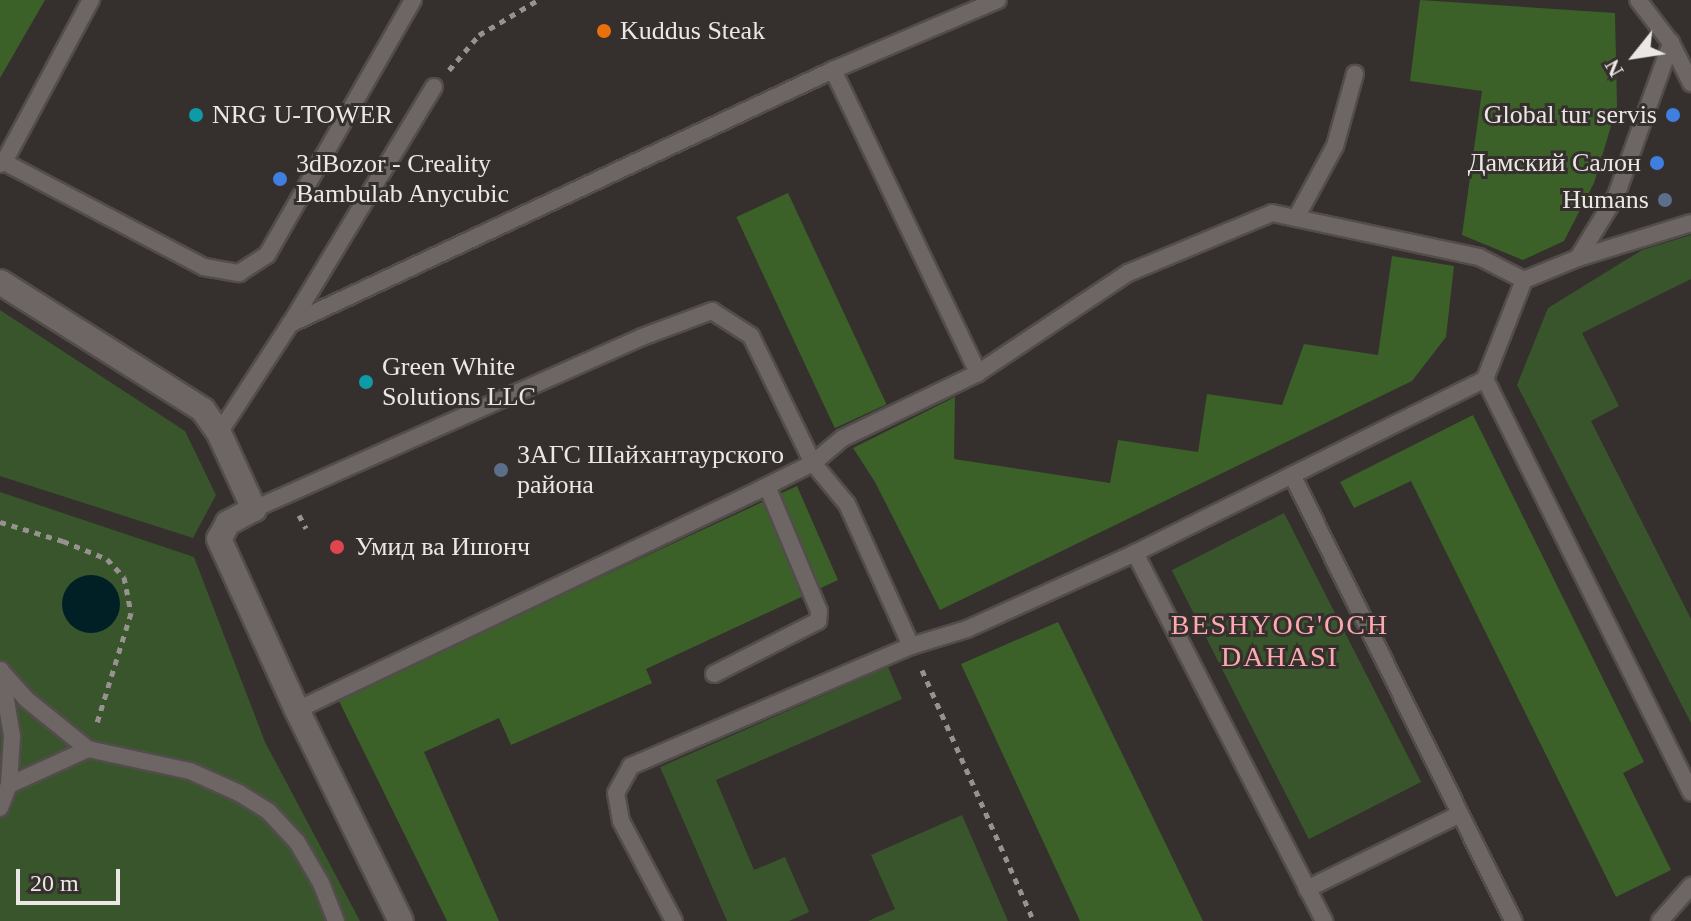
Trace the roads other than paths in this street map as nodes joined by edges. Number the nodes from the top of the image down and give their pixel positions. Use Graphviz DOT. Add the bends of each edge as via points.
graph roads {
  1 [pos="91,0"];
  2 [pos="413,0"];
  3 [pos="998,0"];
  4 [pos="1638,0"];
  5 [pos="1671,43"];
  6 [pos="833,70"];
  7 [pos="1355,74"];
  8 [pos="1691,83"];
  9 [pos="434,87"];
  10 [pos="2,163"];
  11 [pos="1296,218"];
  12 [pos="1691,223"];
  13 [pos="1578,258"];
  14 [pos="1524,280"];
  15 [pos="0,282"];
  16 [pos="290,324"];
  17 [pos="978,373"];
  18 [pos="1485,379"];
  19 [pos="219,433"];
  20 [pos="813,463"];
  21 [pos="1292,475"];
  22 [pos="767,486"];
  23 [pos="254,509"];
  24 [pos="1135,553"];
  25 [pos="911,646"];
  26 [pos="1,670"];
  27 [pos="714,674"];
  28 [pos="297,710"];
  29 [pos="88,749"];
  30 [pos="9,785"];
  31 [pos="1691,793"];
  32 [pos="0,808"];
  33 [pos="1460,814"];
  34 [pos="1691,886"];
  35 [pos="1307,889"];
  36 [pos="336,921"];
  37 [pos="401,921"];
  38 [pos="674,921"];
  39 [pos="1324,921"];
  40 [pos="1513,921"];
  41 [pos="1660,921"];
  1 -- 10 [label="lane"];
  2 -- 10 [label="lane" via="267,255 239,273 204,267"];
  3 -- 6 [label="lane"];
  4 -- 5 [label="lane"];
  5 -- 8 [label="lane"];
  5 -- 13 [label="lane" via="1616,196"];
  6 -- 16 [label="lane"];
  6 -- 17 [label="lane"];
  7 -- 11 [label="lane" via="1335,146"];
  9 -- 16 [label="lane"];
  11 -- 14 [label="lane" via="1479,257"];
  11 -- 17 [label="lane" via="1272,213 1128,273"];
  12 -- 13 [label="lane"];
  13 -- 14 [label="lane"];
  14 -- 18 [label="lane"];
  15 -- 19 [label="street" via="203,410"];
  16 -- 19 [label="lane"];
  17 -- 20 [label="lane" via="843,438"];
  18 -- 21 [label="lane"];
  18 -- 31 [label="lane"];
  19 -- 23 [label="street"];
  20 -- 22 [label="lane"];
  20 -- 23 [label="lane" via="751,336 712,311"];
  20 -- 25 [label="lane" via="847,504"];
  21 -- 24 [label="lane"];
  21 -- 33 [label="lane"];
  22 -- 27 [label="lane" via="819,611 818,621"];
  22 -- 28 [label="lane"];
  23 -- 28 [label="street" via="228,523 219,539"];
  24 -- 25 [label="lane" via="967,629"];
  24 -- 35 [label="lane"];
  25 -- 38 [label="lane" via="631,766 616,793 621,821"];
  26 -- 29 [label="lane" via="26,699"];
  26 -- 30 [label="lane" via="12,736"];
  28 -- 37 [label="street"];
  29 -- 30 [label="lane"];
  29 -- 36 [label="lane" via="190,771 269,812 297,842"];
  30 -- 32 [label="lane"];
  33 -- 35 [label="lane"];
  33 -- 40 [label="lane"];
  34 -- 41 [label="lane"];
  35 -- 39 [label="lane"];
}
